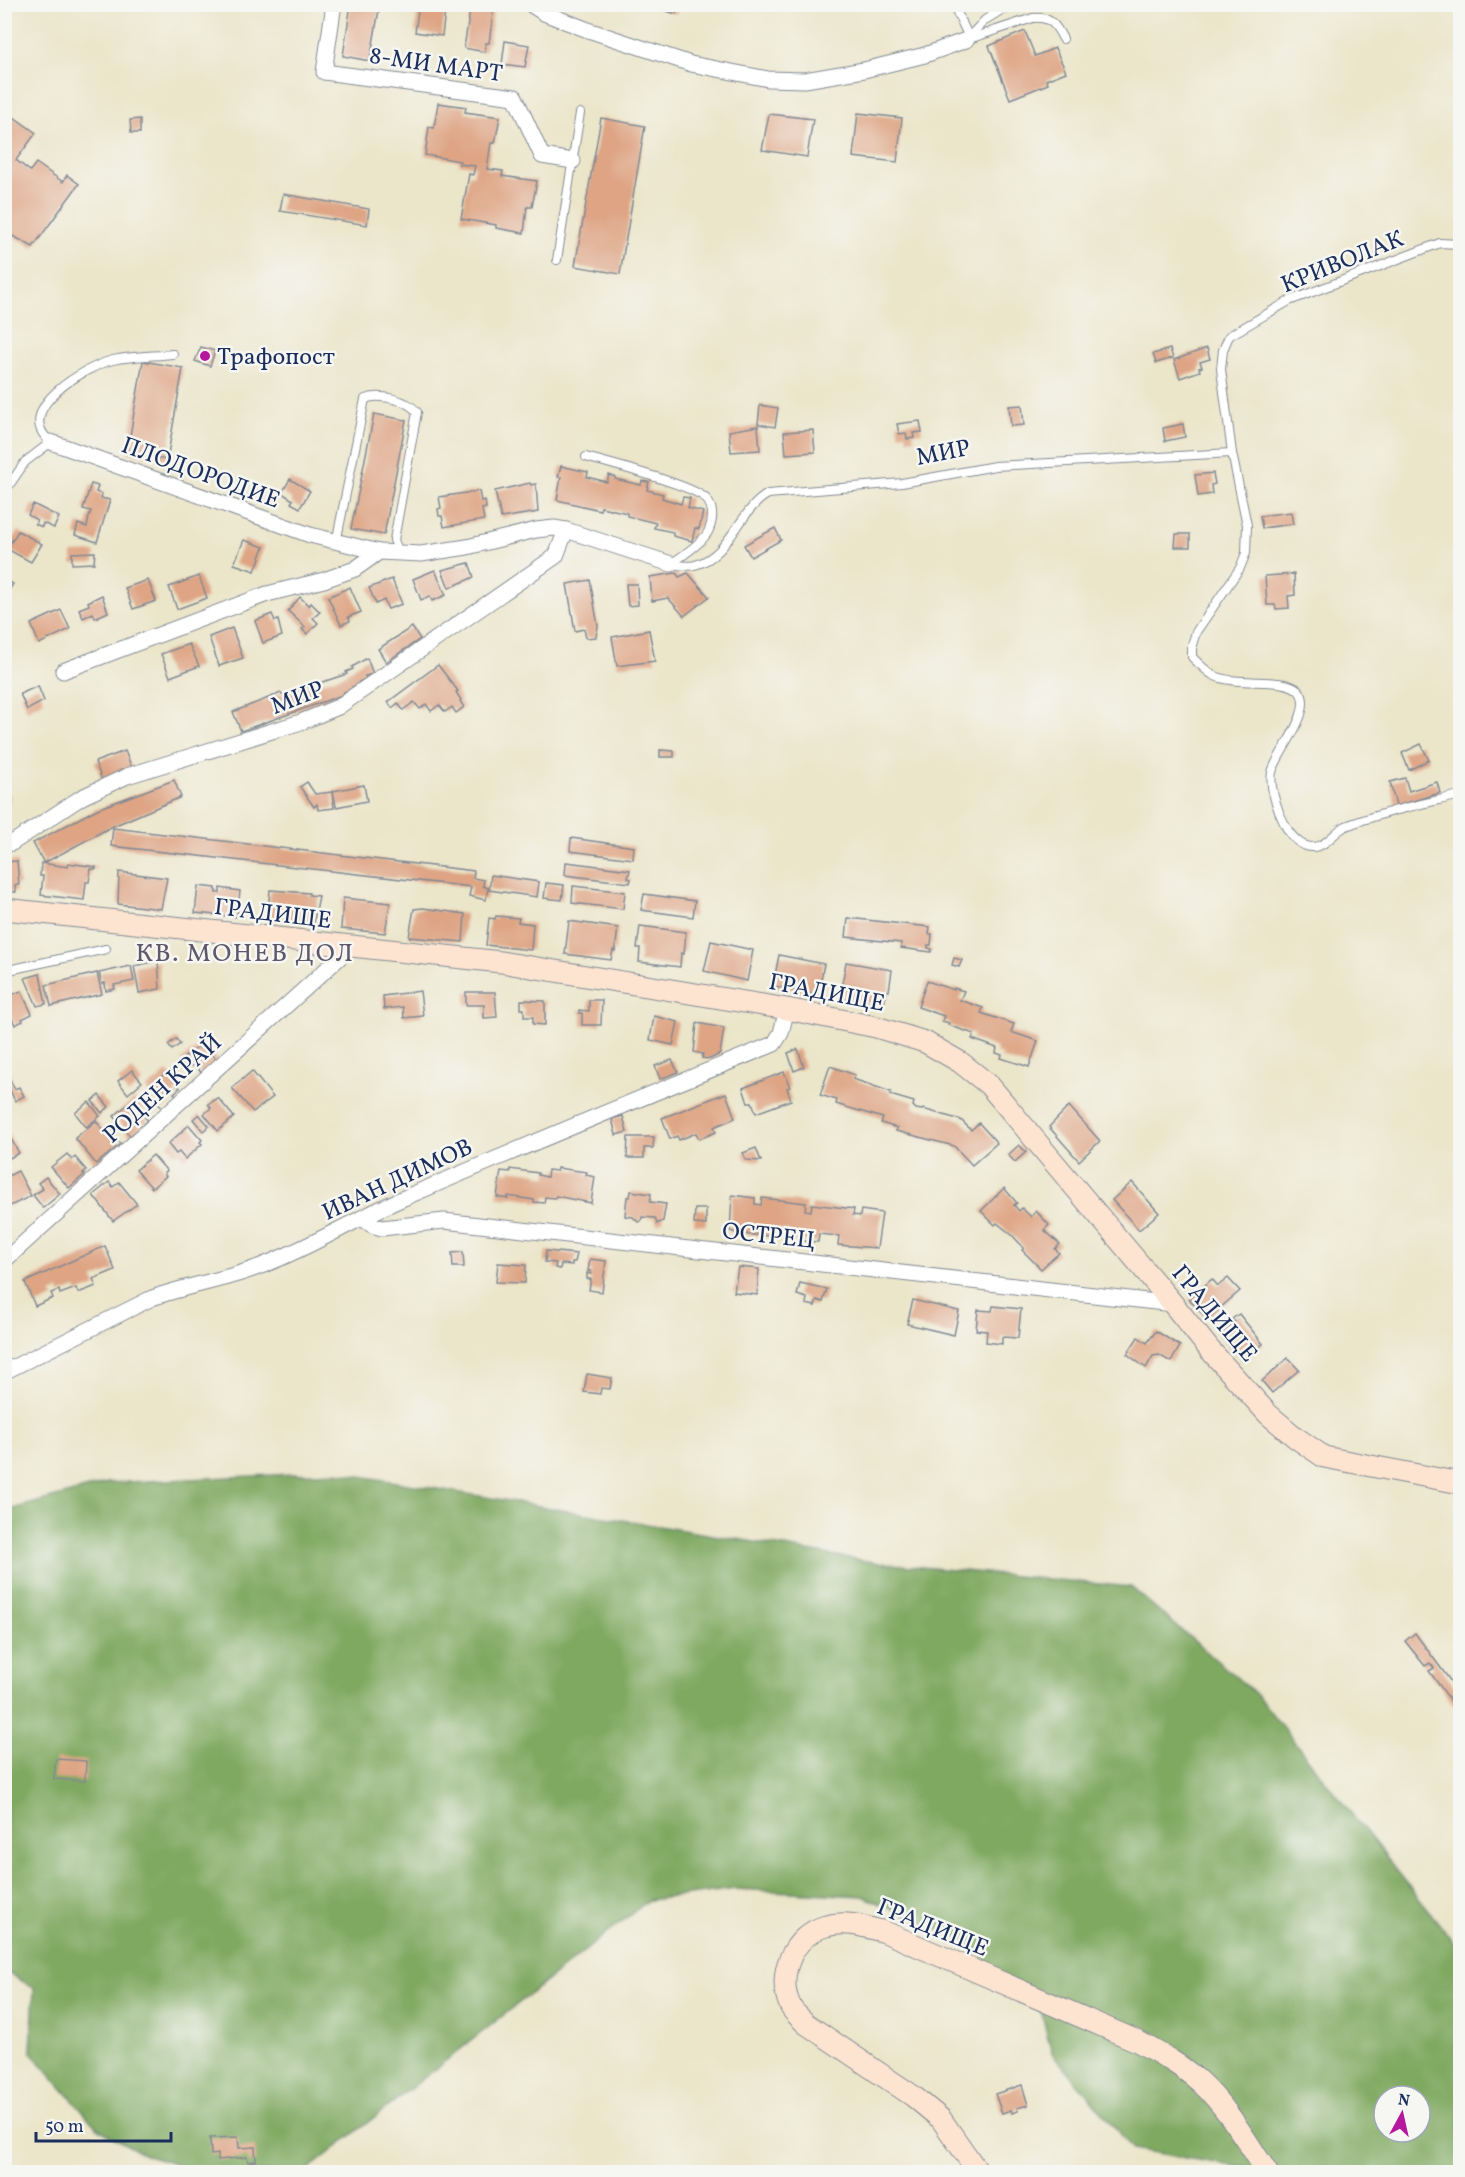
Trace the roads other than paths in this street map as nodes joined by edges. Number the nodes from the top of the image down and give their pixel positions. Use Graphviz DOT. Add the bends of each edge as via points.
graph roads {
  1 [pos="334,4"];
  2 [pos="530,4"];
  3 [pos="953,4"];
  4 [pos="1011,4"];
  5 [pos="1063,39"];
  6 [pos="966,40"];
  7 [pos="580,113"];
  8 [pos="573,161"];
  9 [pos="1461,244"];
  10 [pos="557,260"];
  11 [pos="174,354"];
  12 [pos="51,442"];
  13 [pos="1232,453"];
  14 [pos="586,457"];
  15 [pos="4,493"];
  16 [pos="566,530"];
  17 [pos="336,543"];
  18 [pos="379,552"];
  19 [pos="400,554"];
  20 [pos="671,564"];
  21 [pos="63,671"];
  22 [pos="1461,795"];
  23 [pos="4,844"];
  24 [pos="4,909"];
  25 [pos="350,948"];
  26 [pos="106,949"];
  27 [pos="4,971"];
  28 [pos="787,1009"];
  29 [pos="362,1218"];
  30 [pos="4,1261"];
  31 [pos="1173,1304"];
  32 [pos="4,1371"];
  33 [pos="1461,1483"];
  34 [pos="978,2172"];
  35 [pos="1267,2172"];
  1 -- 8 [label="street, 8-МИ МАРТ" via="324,72 515,97 542,156"];
  2 -- 6 [label="street" via="588,30 691,64 768,79 805,80 864,70"];
  3 -- 6 [label="lane" via="967,33"];
  4 -- 6 [label="lane" via="985,20"];
  5 -- 6 [label="lane" via="1054,22 1042,17"];
  7 -- 8 [label="lane"];
  8 -- 10 [label="lane"];
  9 -- 13 [label="lane, КРИВОЛАК" via="1440,243 1289,301 1229,336 1221,369"];
  11 -- 12 [label="lane" via="112,360 70,379 51,397 40,416 42,430"];
  12 -- 15 [label="lane" via="25,462"];
  12 -- 17 [label="street, ПЛОДОРОДИЕ"];
  13 -- 20 [label="lane, МИР" via="994,466 902,483 768,494 759,499 712,557 693,566"];
  13 -- 22 [label="lane" via="1247,525 1246,553 1196,632 1192,657 1215,676 1239,682 1290,685 1298,690 1302,698 1300,717 1272,774 1285,826 1295,839 1313,848 1340,828 1358,821"];
  14 -- 20 [label="lane" via="706,497 713,512 708,532"];
  16 -- 19 [label="street, МИР" via="536,530 466,547"];
  16 -- 20 [label="street, МИР"];
  16 -- 23 [label="street, МИР" via="556,556 338,707 127,776 82,797 12,843"];
  17 -- 18 [label="street, МИР"];
  17 -- 19 [label="lane" via="365,399 373,396 412,405 417,412 394,540"];
  18 -- 19 [label="street, МИР"];
  18 -- 21 [label="street" via="355,569 334,577 267,594"];
  24 -- 25 [label="street, ГРАДИЩЕ"];
  25 -- 28 [label="street, ГРАДИЩЕ" via="501,962"];
  25 -- 30 [label="street, РОДЕН КРАЙ"];
  26 -- 27 [label="lane"];
  28 -- 29 [label="street, ИВАН ДИМОВ" via="774,1044 567,1127"];
  28 -- 31 [label="street, ГРАДИЩЕ" via="876,1027 925,1042 960,1062 989,1085"];
  29 -- 31 [label="street, ОСТРЕЦ" via="382,1228 444,1221"];
  29 -- 32 [label="street, ИВАН ДИМОВ" via="252,1270 153,1298"];
  31 -- 33 [label="street, ГРАДИЩЕ" via="1209,1350 1268,1413 1324,1457"];
  34 -- 35 [label="street, ГРАДИЩЕ" via="941,2120 913,2096 805,2023 790,2007 786,1971 792,1952 807,1936 825,1926 852,1923 885,1932 1137,2041 1201,2083 1232,2119"];
}
